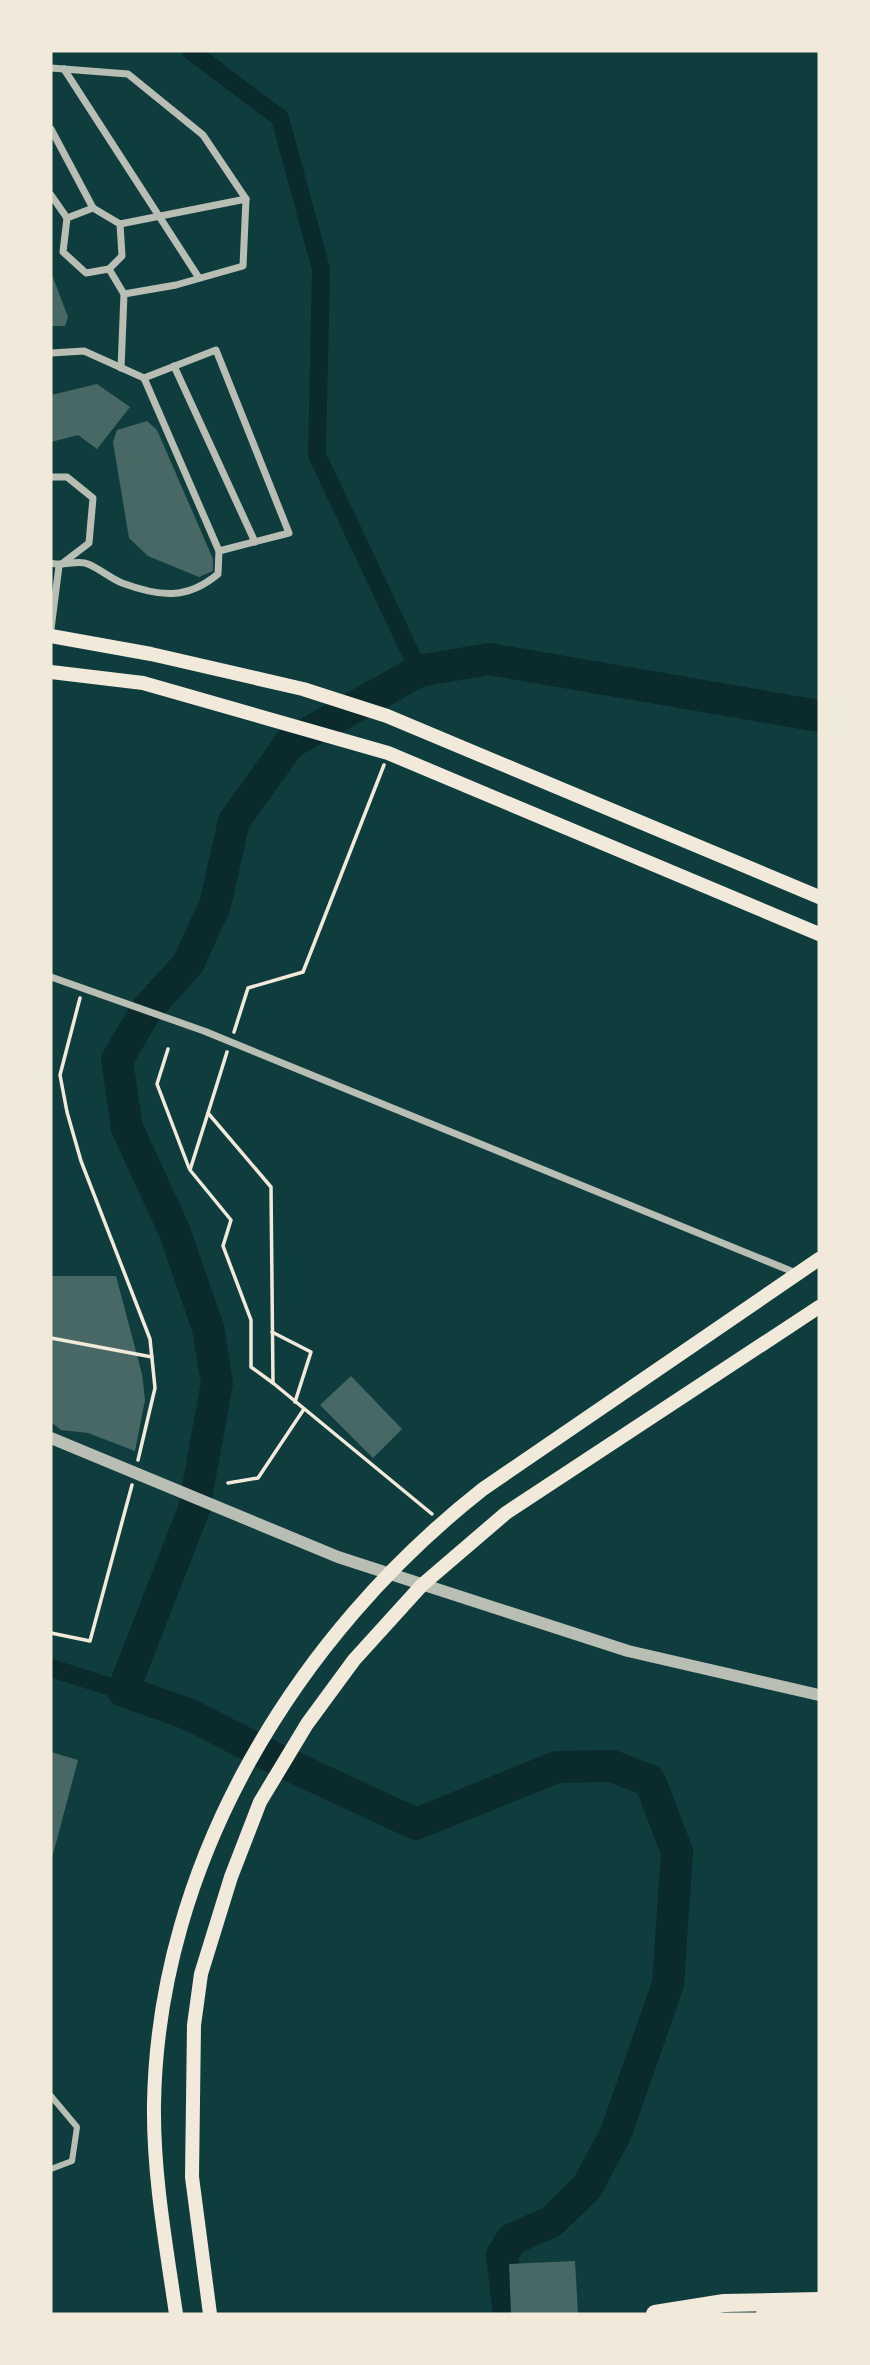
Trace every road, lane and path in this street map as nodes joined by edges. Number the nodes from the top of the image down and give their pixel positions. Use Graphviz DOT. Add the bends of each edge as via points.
graph roads {
  1 [pos="51,68"];
  2 [pos="64,69"];
  3 [pos="51,128"];
  4 [pos="51,195"];
  5 [pos="246,199"];
  6 [pos="93,208"];
  7 [pos="159,217"];
  8 [pos="67,218"];
  9 [pos="120,225"];
  10 [pos="109,269"];
  11 [pos="199,278"];
  12 [pos="124,294"];
  13 [pos="51,353"];
  14 [pos="174,366"];
  15 [pos="121,368"];
  16 [pos="144,378"];
  17 [pos="51,477"];
  18 [pos="255,542"];
  19 [pos="219,551"];
  20 [pos="55,565"];
  21 [pos="51,629"];
  22 [pos="51,636"];
  23 [pos="51,672"];
  24 [pos="388,753"];
  25 [pos="819,897"];
  26 [pos="819,934"];
  27 [pos="51,976"];
  28 [pos="84,986"];
  29 [pos="230,1042"];
  30 [pos="168,1049"];
  31 [pos="208,1113"];
  32 [pos="190,1170"];
  33 [pos="819,1259"];
  34 [pos="797,1273"];
  35 [pos="819,1307"];
  36 [pos="272,1332"];
  37 [pos="51,1338"];
  38 [pos="152,1357"];
  39 [pos="273,1383"];
  40 [pos="295,1402"];
  41 [pos="304,1409"];
  42 [pos="51,1438"];
  43 [pos="228,1483"];
  44 [pos="442,1521"];
  45 [pos="389,1574"];
  46 [pos="422,1585"];
  47 [pos="51,1633"];
  48 [pos="819,1695"];
  49 [pos="51,2096"];
  50 [pos="51,2169"];
  51 [pos="819,2301"];
  52 [pos="819,2312"];
  53 [pos="176,2314"];
  54 [pos="210,2314"];
  55 [pos="655,2314"];
  56 [pos="764,2314"];
  1 -- 2 [label="street"];
  2 -- 5 [label="street" via="128,74 203,135"];
  2 -- 7 [label="street"];
  3 -- 6 [label="street"];
  4 -- 8 [label="street"];
  5 -- 7 [label="street"];
  5 -- 11 [label="street" via="243,266"];
  6 -- 8 [label="street"];
  6 -- 9 [label="street"];
  7 -- 9 [label="street"];
  7 -- 11 [label="street"];
  8 -- 10 [label="street" via="63,252 86,272"];
  9 -- 10 [label="street" via="122,256"];
  10 -- 12 [label="street"];
  11 -- 12 [label="street"];
  12 -- 15 [label="street"];
  13 -- 15 [label="street" via="84,351"];
  14 -- 16 [label="street"];
  14 -- 18 [label="street"];
  14 -- 18 [label="street" via="216,350 289,533"];
  15 -- 16 [label="street"];
  16 -- 19 [label="street"];
  17 -- 20 [label="street" via="67,478 93,498 89,543"];
  18 -- 19 [label="street"];
  19 -- 20 [label="street" via="218,574 200,589 173,595 121,582 85,562"];
  20 -- 21 [label="street"];
  22 -- 25 [label="main road" via="303,689 387,716"];
  23 -- 24 [label="main road" via="143,683"];
  24 -- 26 [label="main road"];
  24 -- 29 [label="path" via="303,972 248,988"];
  27 -- 28 [label="street"];
  28 -- 29 [label="street"];
  28 -- 38 [label="path" via="60,1075 81,1161 150,1339"];
  29 -- 31 [label="path"];
  29 -- 34 [label="street"];
  30 -- 32 [label="path" via="157,1084"];
  31 -- 32 [label="path"];
  31 -- 36 [label="path" via="271,1187"];
  32 -- 39 [label="path" via="231,1220 223,1246 250,1320 251,1367"];
  33 -- 34 [label="main road"];
  34 -- 44 [label="main road"];
  35 -- 46 [label="main road" via="506,1513"];
  36 -- 39 [label="path"];
  36 -- 40 [label="path" via="311,1352"];
  37 -- 38 [label="path"];
  38 -- 47 [label="path" via="155,1388 90,1641"];
  39 -- 40 [label="path"];
  40 -- 41 [label="path"];
  41 -- 43 [label="path" via="258,1478"];
  41 -- 44 [label="path"];
  42 -- 45 [label="street" via="338,1558"];
  44 -- 45 [label="main road"];
  45 -- 46 [label="street"];
  45 -- 53 [label="main road" via="335,1633 279,1713 232,1793 198,1874 172,1956 159,2032 154,2105 160,2206"];
  46 -- 48 [label="street" via="628,1651"];
  46 -- 54 [label="main road" via="354,1660 307,1724 260,1802 210,1938 194,2025 191,2177"];
  49 -- 50 [label="street" via="77,2127 72,2161"];
  51 -- 55 [label="highway" via="724,2303"];
  52 -- 56 [label="highway"];
}
